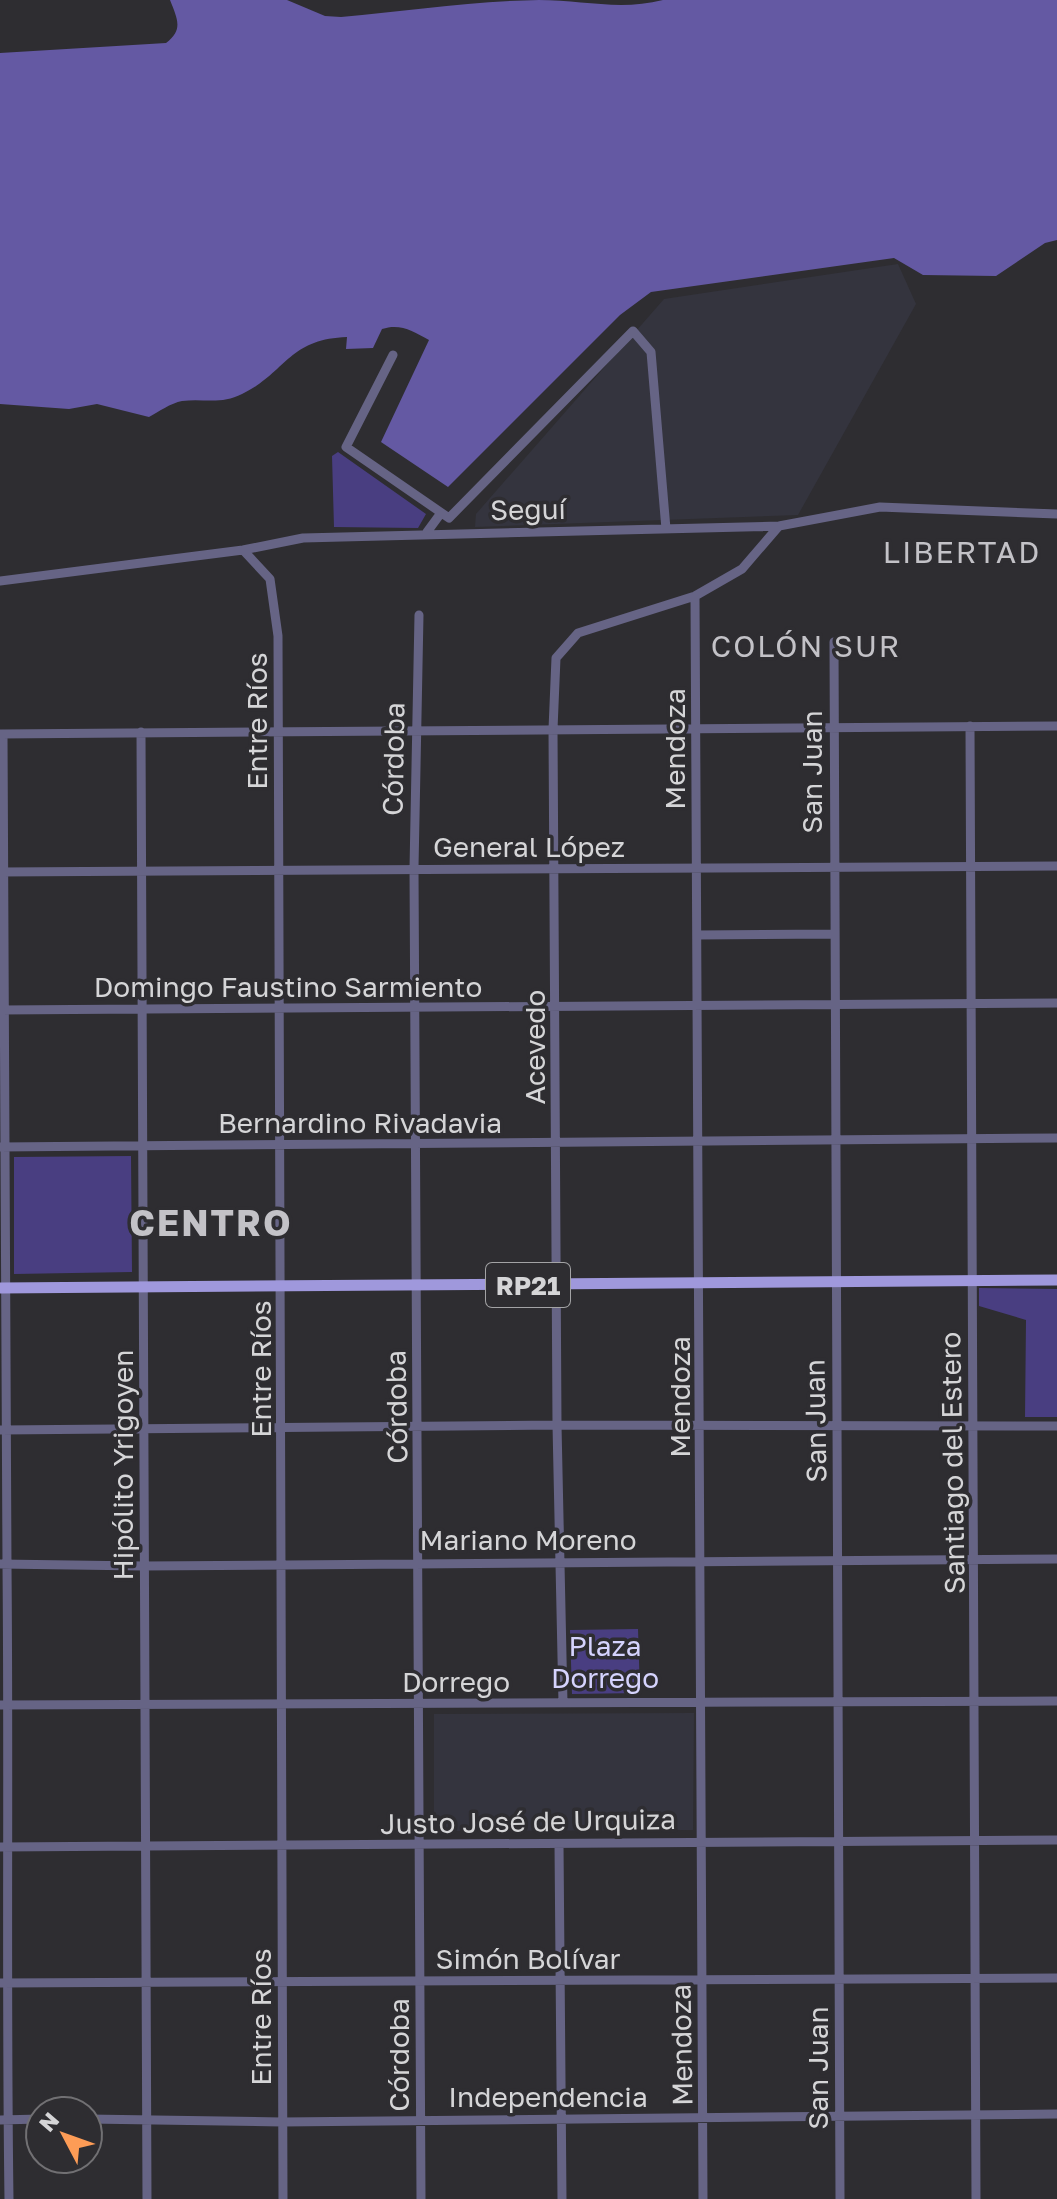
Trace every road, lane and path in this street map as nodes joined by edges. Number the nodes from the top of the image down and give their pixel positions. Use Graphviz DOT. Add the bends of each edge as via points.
graph roads {
  1 [pos="393,355"];
  2 [pos="441,513"];
  3 [pos="1057,514"];
  4 [pos="779,526"];
  5 [pos="666,529"];
  6 [pos="427,532"];
  7 [pos="243,550"];
  8 [pos="0,581"];
  9 [pos="695,596"];
  10 [pos="419,615"];
  11 [pos="834,642"];
  12 [pos="970,726"];
  13 [pos="1057,726"];
  14 [pos="833,728"];
  15 [pos="553,729"];
  16 [pos="697,729"];
  17 [pos="141,732"];
  18 [pos="277,732"];
  19 [pos="415,732"];
  20 [pos="2,734"];
  21 [pos="972,864"];
  22 [pos="1057,866"];
  23 [pos="696,867"];
  24 [pos="277,868"];
  25 [pos="414,868"];
  26 [pos="833,868"];
  27 [pos="555,870"];
  28 [pos="141,871"];
  29 [pos="1,872"];
  30 [pos="833,934"];
  31 [pos="697,935"];
  32 [pos="1057,1003"];
  33 [pos="973,1005"];
  34 [pos="833,1006"];
  35 [pos="555,1007"];
  36 [pos="697,1007"];
  37 [pos="141,1008"];
  38 [pos="416,1008"];
  39 [pos="278,1009"];
  40 [pos="3,1010"];
  41 [pos="1057,1138"];
  42 [pos="973,1139"];
  43 [pos="415,1141"];
  44 [pos="699,1141"];
  45 [pos="836,1142"];
  46 [pos="557,1143"];
  47 [pos="280,1144"];
  48 [pos="0,1147"];
  49 [pos="145,1147"];
  50 [pos="971,1280"];
  51 [pos="1057,1280"];
  52 [pos="836,1281"];
  53 [pos="701,1283"];
  54 [pos="417,1284"];
  55 [pos="558,1285"];
  56 [pos="144,1286"];
  57 [pos="282,1286"];
  58 [pos="1,1288"];
  59 [pos="557,1425"];
  60 [pos="837,1425"];
  61 [pos="419,1426"];
  62 [pos="701,1426"];
  63 [pos="1057,1426"];
  64 [pos="281,1427"];
  65 [pos="144,1428"];
  66 [pos="973,1429"];
  67 [pos="2,1430"];
  68 [pos="976,1558"];
  69 [pos="839,1559"];
  70 [pos="1057,1559"];
  71 [pos="419,1561"];
  72 [pos="701,1561"];
  73 [pos="561,1563"];
  74 [pos="4,1564"];
  75 [pos="282,1564"];
  76 [pos="143,1566"];
  77 [pos="840,1700"];
  78 [pos="975,1701"];
  79 [pos="1057,1701"];
  80 [pos="702,1702"];
  81 [pos="419,1703"];
  82 [pos="563,1703"];
  83 [pos="143,1704"];
  84 [pos="282,1704"];
  85 [pos="4,1705"];
  86 [pos="700,1840"];
  87 [pos="1057,1840"];
  88 [pos="974,1841"];
  89 [pos="838,1842"];
  90 [pos="559,1844"];
  91 [pos="284,1845"];
  92 [pos="420,1845"];
  93 [pos="3,1847"];
  94 [pos="146,1848"];
  95 [pos="974,1978"];
  96 [pos="1057,1978"];
  97 [pos="421,1980"];
  98 [pos="560,1980"];
  99 [pos="839,1980"];
  100 [pos="283,1981"];
  101 [pos="703,1981"];
  102 [pos="4,1983"];
  103 [pos="146,1983"];
  104 [pos="975,2113"];
  105 [pos="1057,2114"];
  106 [pos="840,2115"];
  107 [pos="704,2117"];
  108 [pos="420,2118"];
  109 [pos="24,2119"];
  110 [pos="104,2119"];
  111 [pos="147,2119"];
  112 [pos="562,2119"];
  113 [pos="4,2120"];
  114 [pos="282,2122"];
  115 [pos="9,2199"];
  116 [pos="147,2199"];
  117 [pos="283,2199"];
  118 [pos="421,2199"];
  119 [pos="562,2199"];
  120 [pos="703,2199"];
  121 [pos="840,2199"];
  122 [pos="976,2199"];
  1 -- 2 [label="street" via="346,447"];
  2 -- 5 [label="street" via="455,515 633,331 651,352"];
  2 -- 6 [label="street"];
  3 -- 4 [label="street, Seguí" via="880,507"];
  4 -- 5 [label="street, Seguí"];
  4 -- 9 [label="street, Acevedo" via="742,569"];
  5 -- 6 [label="street, Seguí"];
  6 -- 7 [label="street, Seguí" via="303,538"];
  7 -- 8 [label="street, Seguí"];
  7 -- 18 [label="street, Entre Ríos" via="270,579 278,636"];
  9 -- 15 [label="street, Acevedo" via="578,633 556,658"];
  9 -- 16 [label="street, Mendoza"];
  10 -- 19 [label="street, Córdoba"];
  11 -- 14 [label="street, San Juan"];
  12 -- 13 [label="street"];
  12 -- 14 [label="street"];
  12 -- 21 [label="street, Santiago del Estero"];
  14 -- 16 [label="street"];
  14 -- 26 [label="street, San Juan"];
  15 -- 16 [label="street"];
  15 -- 19 [label="street"];
  15 -- 27 [label="street, Acevedo"];
  16 -- 23 [label="street, Mendoza"];
  17 -- 18 [label="street"];
  17 -- 20 [label="street"];
  17 -- 28 [label="street, Hipólito Yrigoyen"];
  18 -- 19 [label="street"];
  18 -- 24 [label="street, Entre Ríos"];
  19 -- 25 [label="street, Córdoba"];
  20 -- 29 [label="street"];
  21 -- 22 [label="street, General López"];
  21 -- 26 [label="street, General López"];
  21 -- 33 [label="street, Santiago del Estero"];
  23 -- 26 [label="street, General López"];
  23 -- 27 [label="street, General López"];
  23 -- 31 [label="street, Mendoza"];
  24 -- 25 [label="street, General López"];
  24 -- 28 [label="street, General López"];
  24 -- 39 [label="street, Entre Ríos"];
  25 -- 27 [label="street, General López"];
  25 -- 38 [label="street, Córdoba"];
  26 -- 30 [label="street, San Juan"];
  27 -- 35 [label="street, Acevedo"];
  28 -- 29 [label="street, General López"];
  28 -- 37 [label="street, Hipólito Yrigoyen"];
  29 -- 40 [label="street"];
  30 -- 31 [label="street"];
  30 -- 34 [label="street, San Juan"];
  31 -- 36 [label="street, Mendoza"];
  32 -- 33 [label="street, Domingo Faustino Sarmiento"];
  33 -- 34 [label="street, Domingo Faustino Sarmiento"];
  33 -- 42 [label="street, Santiago del Estero"];
  34 -- 36 [label="street, Domingo Faustino Sarmiento"];
  34 -- 45 [label="street, San Juan"];
  35 -- 36 [label="street, Domingo Faustino Sarmiento"];
  35 -- 38 [label="street, Domingo Faustino Sarmiento"];
  35 -- 46 [label="street, Acevedo"];
  36 -- 44 [label="street, Mendoza"];
  37 -- 39 [label="street, Domingo Faustino Sarmiento"];
  37 -- 40 [label="street, Domingo Faustino Sarmiento"];
  37 -- 49 [label="street, Hipólito Yrigoyen"];
  38 -- 39 [label="street, Domingo Faustino Sarmiento"];
  38 -- 43 [label="street, Córdoba"];
  39 -- 47 [label="street, Entre Ríos"];
  40 -- 48 [label="street"];
  41 -- 42 [label="street, Bernardino Rivadavia"];
  42 -- 45 [label="street, Bernardino Rivadavia"];
  42 -- 50 [label="street, Santiago del Estero"];
  43 -- 46 [label="street, Bernardino Rivadavia"];
  43 -- 47 [label="street, Bernardino Rivadavia"];
  43 -- 54 [label="street, Córdoba"];
  44 -- 45 [label="street, Bernardino Rivadavia"];
  44 -- 46 [label="street, Bernardino Rivadavia"];
  44 -- 53 [label="street, Mendoza"];
  45 -- 52 [label="street, San Juan"];
  46 -- 55 [label="street, Acevedo"];
  47 -- 49 [label="street, Bernardino Rivadavia"];
  47 -- 57 [label="street, Entre Ríos"];
  48 -- 49 [label="street, Bernardino Rivadavia"];
  48 -- 58 [label="street"];
  49 -- 56 [label="street, Hipólito Yrigoyen"];
  50 -- 51 [label="main road, RP21"];
  50 -- 52 [label="main road, RP21"];
  50 -- 66 [label="street, Santiago del Estero"];
  52 -- 53 [label="main road, RP21"];
  52 -- 60 [label="street, San Juan"];
  53 -- 55 [label="main road, RP21"];
  53 -- 62 [label="street, Mendoza"];
  54 -- 55 [label="main road, RP21"];
  54 -- 57 [label="main road, RP21"];
  54 -- 61 [label="street, Córdoba"];
  55 -- 59 [label="street, Acevedo"];
  56 -- 57 [label="main road, RP21"];
  56 -- 58 [label="main road, RP21"];
  56 -- 65 [label="street, Hipólito Yrigoyen"];
  57 -- 64 [label="street, Entre Ríos"];
  58 -- 67 [label="street"];
  59 -- 61 [label="street"];
  59 -- 62 [label="street"];
  59 -- 73 [label="street, Acevedo"];
  60 -- 62 [label="street"];
  60 -- 66 [label="street"];
  60 -- 69 [label="street, San Juan"];
  61 -- 64 [label="street"];
  61 -- 71 [label="street, Córdoba"];
  62 -- 72 [label="street, Mendoza"];
  63 -- 66 [label="street"];
  64 -- 65 [label="street"];
  64 -- 75 [label="street, Entre Ríos"];
  65 -- 67 [label="street"];
  65 -- 76 [label="street, Hipólito Yrigoyen"];
  66 -- 68 [label="street, Santiago del Estero"];
  67 -- 74 [label="street"];
  68 -- 69 [label="street, Mariano Moreno"];
  68 -- 70 [label="street, Mariano Moreno"];
  68 -- 78 [label="street, Santiago del Estero"];
  69 -- 72 [label="street, Mariano Moreno"];
  69 -- 77 [label="street, San Juan"];
  71 -- 73 [label="street, Mariano Moreno"];
  71 -- 75 [label="street, Mariano Moreno"];
  71 -- 81 [label="street, Córdoba"];
  72 -- 73 [label="street, Mariano Moreno"];
  72 -- 80 [label="street, Mendoza"];
  73 -- 82 [label="street, Acevedo"];
  74 -- 76 [label="street, Mariano Moreno"];
  74 -- 85 [label="street"];
  75 -- 76 [label="street, Mariano Moreno"];
  75 -- 84 [label="street, Entre Ríos"];
  76 -- 83 [label="street, Hipólito Yrigoyen"];
  77 -- 78 [label="street, Dorrego"];
  77 -- 80 [label="street, Dorrego"];
  77 -- 89 [label="street, San Juan"];
  78 -- 79 [label="street, Dorrego"];
  78 -- 88 [label="street, Santiago del Estero"];
  80 -- 82 [label="street, Dorrego"];
  80 -- 86 [label="street, Mendoza"];
  81 -- 82 [label="street, Dorrego"];
  81 -- 84 [label="street, Dorrego"];
  81 -- 92 [label="street, Córdoba"];
  83 -- 84 [label="street, Dorrego"];
  83 -- 85 [label="street, Dorrego"];
  83 -- 94 [label="street, Hipólito Yrigoyen"];
  84 -- 91 [label="street, Entre Ríos"];
  85 -- 93 [label="street"];
  86 -- 89 [label="street, Justo José de Urquiza"];
  86 -- 90 [label="street, Justo José de Urquiza"];
  86 -- 101 [label="street, Mendoza"];
  87 -- 88 [label="street, Justo José de Urquiza"];
  88 -- 89 [label="street, Justo José de Urquiza"];
  88 -- 95 [label="street, Santiago del Estero"];
  89 -- 99 [label="street, San Juan"];
  90 -- 92 [label="street, Justo José de Urquiza"];
  90 -- 98 [label="street"];
  91 -- 92 [label="street, Justo José de Urquiza"];
  91 -- 94 [label="street, Justo José de Urquiza"];
  91 -- 100 [label="street, Entre Ríos"];
  92 -- 97 [label="street, Córdoba"];
  93 -- 94 [label="street, Justo José de Urquiza"];
  93 -- 102 [label="street"];
  94 -- 103 [label="street, Hipólito Yrigoyen"];
  95 -- 96 [label="street, Simón Bolívar"];
  95 -- 99 [label="street, Simón Bolívar"];
  95 -- 104 [label="street, Santiago del Estero"];
  97 -- 98 [label="street, Simón Bolívar"];
  97 -- 100 [label="street, Simón Bolívar"];
  97 -- 108 [label="street, Córdoba"];
  98 -- 101 [label="street, Simón Bolívar"];
  98 -- 112 [label="street"];
  99 -- 101 [label="street, Simón Bolívar"];
  99 -- 106 [label="street, San Juan"];
  100 -- 103 [label="street, Simón Bolívar"];
  100 -- 114 [label="street, Entre Ríos"];
  101 -- 107 [label="street, Mendoza"];
  102 -- 103 [label="street, Simón Bolívar"];
  102 -- 113 [label="street"];
  103 -- 111 [label="street, Hipólito Yrigoyen"];
  104 -- 105 [label="street, Independencia"];
  104 -- 106 [label="street, Independencia"];
  104 -- 122 [label="street, Santiago del Estero"];
  106 -- 107 [label="street, Independencia"];
  106 -- 121 [label="street, San Juan"];
  107 -- 112 [label="street, Independencia"];
  107 -- 120 [label="street, Mendoza"];
  108 -- 112 [label="street, Independencia"];
  108 -- 114 [label="street, Independencia"];
  108 -- 118 [label="street, Córdoba"];
  109 -- 113 [label="street"];
  110 -- 111 [label="street, Independencia"];
  111 -- 114 [label="street, Independencia"];
  111 -- 116 [label="street, Hipólito Yrigoyen"];
  112 -- 119 [label="street"];
  113 -- 115 [label="street"];
  114 -- 117 [label="street, Entre Ríos"];
}
